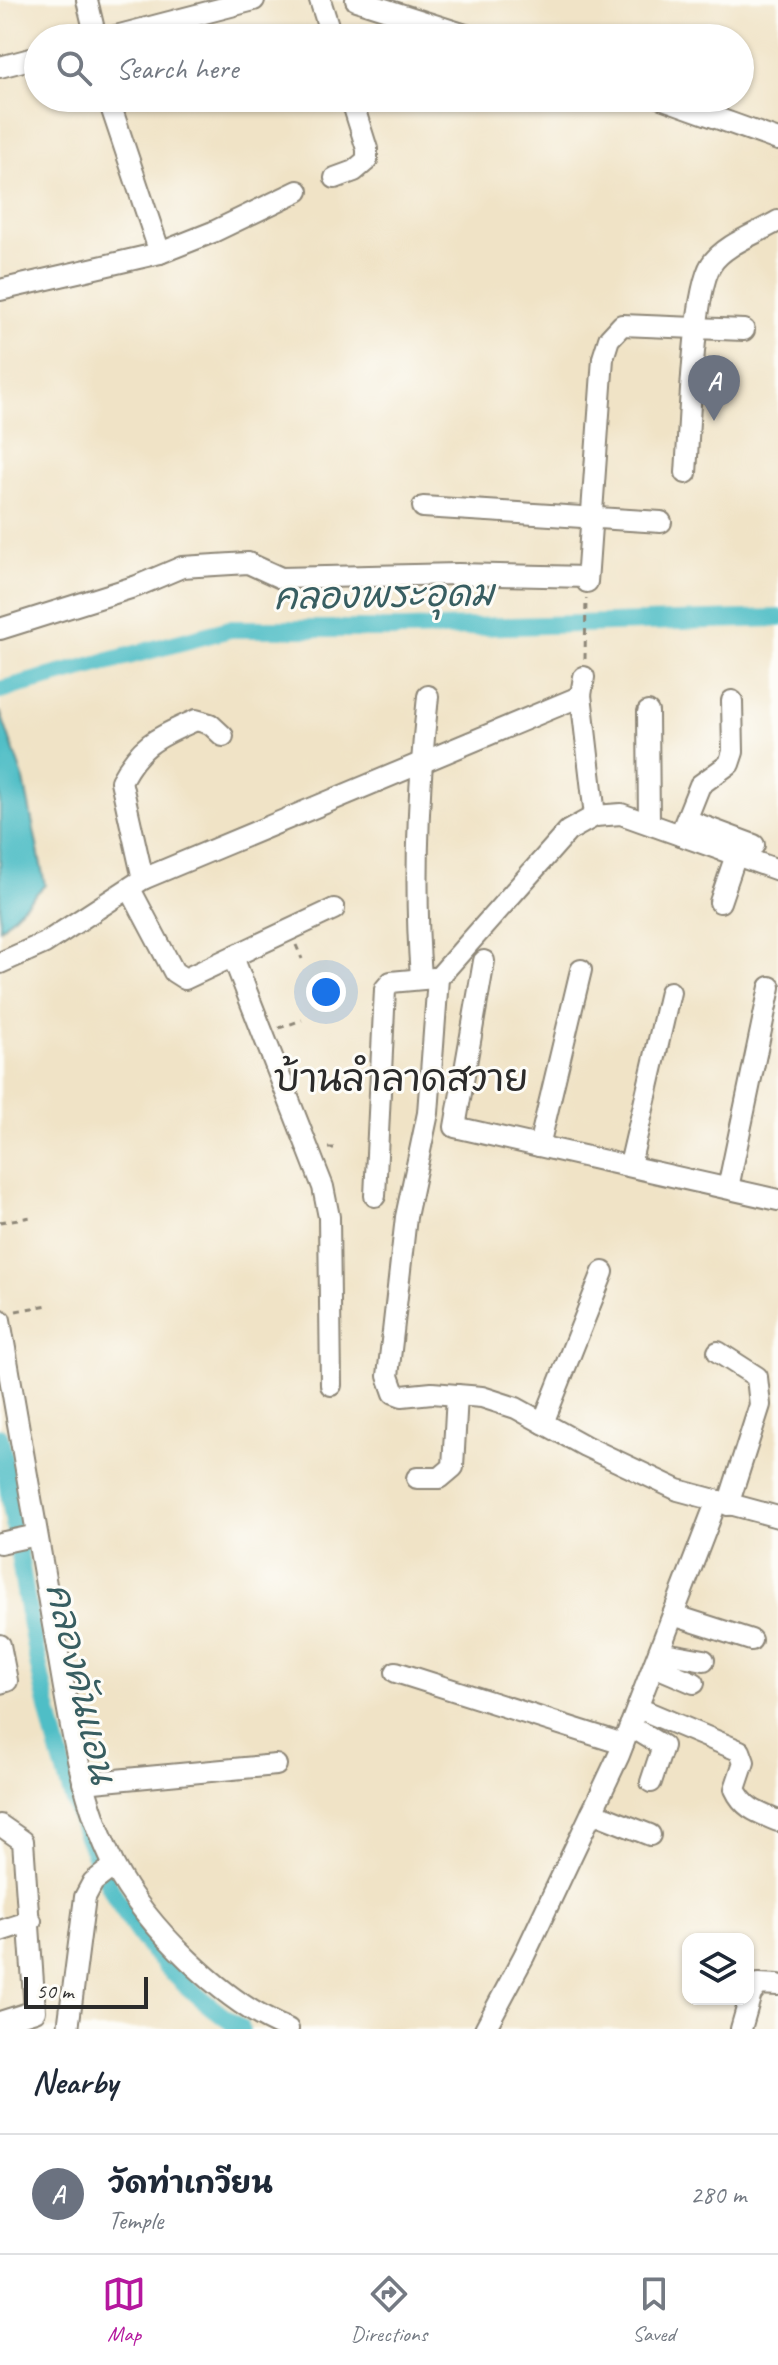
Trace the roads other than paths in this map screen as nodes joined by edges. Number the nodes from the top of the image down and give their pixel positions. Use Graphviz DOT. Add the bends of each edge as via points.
graph roads {
  1 [pos="87,0"];
  2 [pos="167,0"];
  3 [pos="254,0"];
  4 [pos="320,0"];
  5 [pos="356,0"];
  6 [pos="230,3"];
  7 [pos="172,21"];
  8 [pos="93,24"];
  9 [pos="161,24"];
  10 [pos="328,24"];
  11 [pos="431,24"];
  12 [pos="24,61"];
  13 [pos="0,67"];
  14 [pos="113,112"];
  15 [pos="355,112"];
  16 [pos="700,112"];
  17 [pos="778,140"];
  18 [pos="335,178"];
  19 [pos="298,191"];
  20 [pos="778,221"];
  21 [pos="160,253"];
  22 [pos="0,290"];
  23 [pos="698,327"];
  24 [pos="744,330"];
  25 [pos="686,473"];
  26 [pos="423,507"];
  27 [pos="592,518"];
  28 [pos="661,522"];
  29 [pos="0,629"];
  30 [pos="428,696"];
  31 [pos="732,701"];
  32 [pos="648,712"];
  33 [pos="223,736"];
  34 [pos="420,765"];
  35 [pos="595,816"];
  36 [pos="649,823"];
  37 [pos="684,827"];
  38 [pos="745,850"];
  39 [pos="778,870"];
  40 [pos="136,884"];
  41 [pos="720,902"];
  42 [pos="334,909"];
  43 [pos="233,957"];
  44 [pos="484,961"];
  45 [pos="0,963"];
  46 [pos="581,970"];
  47 [pos="430,978"];
  48 [pos="770,987"];
  49 [pos="670,992"];
  50 [pos="539,1146"];
  51 [pos="630,1165"];
  52 [pos="728,1188"];
  53 [pos="375,1196"];
  54 [pos="778,1200"];
  55 [pos="603,1272"];
  56 [pos="6,1316"];
  57 [pos="718,1352"];
  58 [pos="331,1385"];
  59 [pos="457,1395"];
  60 [pos="543,1423"];
  61 [pos="417,1478"];
  62 [pos="722,1504"];
  63 [pos="778,1517"];
  64 [pos="37,1535"];
  65 [pos="0,1543"];
  66 [pos="673,1615"];
  67 [pos="751,1640"];
  68 [pos="0,1645"];
  69 [pos="657,1659"];
  70 [pos="704,1660"];
  71 [pos="396,1672"];
  72 [pos="0,1683"];
  73 [pos="694,1683"];
  74 [pos="630,1726"];
  75 [pos="276,1765"];
  76 [pos="651,1782"];
  77 [pos="83,1783"];
  78 [pos="592,1812"];
  79 [pos="778,1821"];
  80 [pos="0,1825"];
  81 [pos="650,1835"];
  82 [pos="104,1873"];
  83 [pos="31,1921"];
  84 [pos="0,1931"];
  85 [pos="778,1985"];
  86 [pos="0,2022"];
  87 [pos="68,2029"];
  88 [pos="288,2029"];
  89 [pos="485,2029"];
  90 [pos="741,2029"];
  1 -- 8 [label="street"];
  2 -- 7 [label="street"];
  3 -- 6 [label="street"];
  4 -- 10 [label="street"];
  5 -- 11 [label="street"];
  6 -- 7 [label="street"];
  7 -- 9 [label="street"];
  12 -- 13 [label="street"];
  14 -- 21 [label="street"];
  15 -- 18 [label="street" via="367,160"];
  16 -- 17 [label="street"];
  19 -- 21 [label="street"];
  20 -- 23 [label="street" via="712,262"];
  21 -- 22 [label="street"];
  23 -- 24 [label="street"];
  23 -- 25 [label="street"];
  23 -- 27 [label="street" via="622,325 609,339 603,358"];
  26 -- 27 [label="street"];
  27 -- 28 [label="street"];
  27 -- 29 [label="street" via="587,580 458,574 281,578 248,563 182,567"];
  30 -- 34 [label="street"];
  31 -- 37 [label="street" via="729,764 700,785"];
  32 -- 36 [label="street"];
  33 -- 40 [label="street" via="196,720 148,742 132,760 121,781"];
  34 -- 35 [label="street" via="583,686"];
  34 -- 40 [label="street"];
  34 -- 47 [label="street" via="418,939"];
  35 -- 36 [label="street" via="621,814"];
  35 -- 47 [label="street" via="568,831"];
  36 -- 37 [label="street"];
  37 -- 38 [label="street"];
  38 -- 39 [label="street"];
  38 -- 41 [label="street"];
  40 -- 43 [label="street" via="178,978"];
  40 -- 45 [label="street" via="45,943"];
  42 -- 43 [label="street"];
  43 -- 58 [label="street" via="323,1187 329,1217"];
  44 -- 50 [label="street" via="455,1127"];
  46 -- 50 [label="street"];
  47 -- 53 [label="street" via="391,982 385,989"];
  47 -- 59 [label="street" via="428,1113 406,1217 388,1376 394,1393 402,1396"];
  48 -- 52 [label="street"];
  49 -- 51 [label="street"];
  50 -- 51 [label="street"];
  51 -- 52 [label="street"];
  52 -- 54 [label="street"];
  55 -- 60 [label="street"];
  56 -- 64 [label="street"];
  57 -- 62 [label="street" via="757,1377 761,1391"];
  59 -- 60 [label="street" via="516,1408"];
  59 -- 61 [label="street" via="453,1467 440,1478"];
  60 -- 62 [label="street" via="614,1461"];
  62 -- 63 [label="street"];
  62 -- 66 [label="street"];
  64 -- 65 [label="street"];
  64 -- 77 [label="street"];
  66 -- 67 [label="street"];
  66 -- 69 [label="street"];
  68 -- 72 [label="street" via="7,1681"];
  69 -- 70 [label="street"];
  69 -- 73 [label="street"];
  69 -- 74 [label="street"];
  71 -- 74 [label="street"];
  74 -- 76 [label="street" via="663,1746"];
  74 -- 78 [label="street"];
  74 -- 79 [label="street" via="740,1751 744,1762 735,1789 739,1798 749,1809"];
  75 -- 77 [label="street"];
  77 -- 82 [label="street"];
  78 -- 81 [label="street"];
  78 -- 89 [label="street"];
  80 -- 83 [label="street" via="23,1841"];
  82 -- 87 [label="street" via="85,1897"];
  82 -- 88 [label="street" via="206,1977 256,2015"];
  83 -- 84 [label="street"];
  83 -- 86 [label="street" via="35,2011"];
  85 -- 90 [label="street" via="759,1984"];
}
